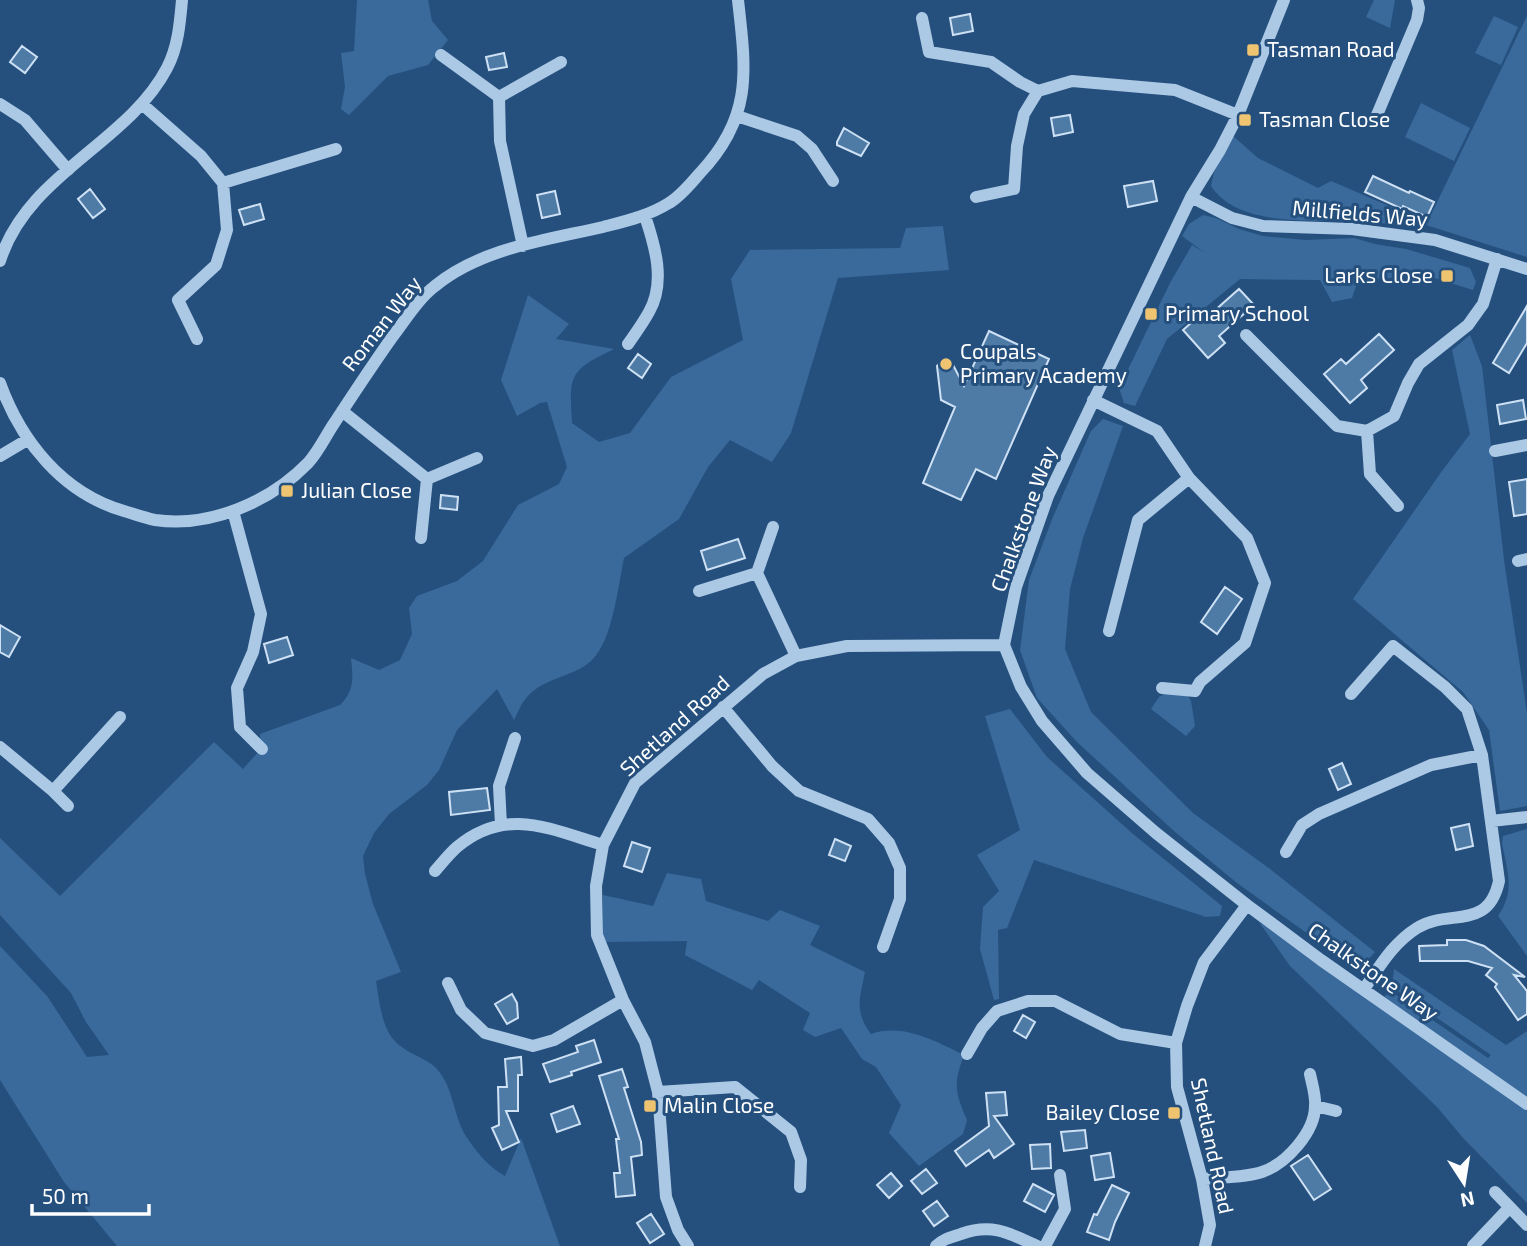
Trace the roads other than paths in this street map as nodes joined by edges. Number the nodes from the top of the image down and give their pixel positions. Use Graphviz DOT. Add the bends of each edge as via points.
graph roads {
  1 [pos="181,0"];
  2 [pos="738,0"];
  3 [pos="1284,0"];
  4 [pos="1417,0"];
  5 [pos="922,18"];
  6 [pos="442,55"];
  7 [pos="561,62"];
  8 [pos="1038,91"];
  9 [pos="499,97"];
  10 [pos="0,104"];
  11 [pos="142,104"];
  12 [pos="1238,115"];
  13 [pos="737,116"];
  14 [pos="1374,122"];
  15 [pos="336,149"];
  16 [pos="68,170"];
  17 [pos="833,181"];
  18 [pos="223,183"];
  19 [pos="975,197"];
  20 [pos="1191,197"];
  21 [pos="645,216"];
  22 [pos="523,246"];
  23 [pos="1497,259"];
  24 [pos="0,261"];
  25 [pos="1527,269"];
  26 [pos="1246,335"];
  27 [pos="197,339"];
  28 [pos="628,344"];
  29 [pos="0,383"];
  30 [pos="1093,400"];
  31 [pos="342,411"];
  32 [pos="1367,431"];
  33 [pos="27,440"];
  34 [pos="1527,446"];
  35 [pos="1494,451"];
  36 [pos="0,456"];
  37 [pos="477,458"];
  38 [pos="1189,478"];
  39 [pos="427,479"];
  40 [pos="1398,506"];
  41 [pos="233,512"];
  42 [pos="773,527"];
  43 [pos="421,538"];
  44 [pos="757,573"];
  45 [pos="699,591"];
  46 [pos="1109,631"];
  47 [pos="1004,645"];
  48 [pos="796,656"];
  49 [pos="1162,688"];
  50 [pos="1351,694"];
  51 [pos="723,707"];
  52 [pos="120,717"];
  53 [pos="514,738"];
  54 [pos="0,747"];
  55 [pos="261,749"];
  56 [pos="1482,755"];
  57 [pos="53,791"];
  58 [pos="68,806"];
  59 [pos="1527,817"];
  60 [pos="1491,821"];
  61 [pos="502,825"];
  62 [pos="603,845"];
  63 [pos="1286,852"];
  64 [pos="435,871"];
  65 [pos="1247,905"];
  66 [pos="883,947"];
  67 [pos="448,983"];
  68 [pos="1364,989"];
  69 [pos="623,1000"];
  70 [pos="1176,1043"];
  71 [pos="967,1054"];
  72 [pos="1310,1074"];
  73 [pos="658,1092"];
  74 [pos="1527,1104"];
  75 [pos="1315,1106"];
  76 [pos="1336,1111"];
  77 [pos="1060,1175"];
  78 [pos="1202,1180"];
  79 [pos="800,1187"];
  80 [pos="1495,1192"];
  81 [pos="1509,1208"];
  82 [pos="1527,1225"];
  83 [pos="688,1246"];
  84 [pos="936,1246"];
  85 [pos="1037,1246"];
  86 [pos="1045,1246"];
  87 [pos="1205,1246"];
  88 [pos="1473,1246"];
  1 -- 11 [label="street" via="180,31 168,68"];
  2 -- 13 [label="street, Roman Way" via="744,53"];
  3 -- 12 [label="street, Chalkstone Way"];
  4 -- 14 [label="street" via="1417,20"];
  5 -- 8 [label="street" via="929,52 991,62"];
  6 -- 9 [label="street"];
  7 -- 9 [label="street"];
  8 -- 12 [label="street" via="1072,81 1175,90"];
  8 -- 19 [label="street" via="1024,114 1014,189"];
  9 -- 22 [label="street" via="500,141"];
  10 -- 16 [label="street" via="24,120"];
  11 -- 16 [label="street"];
  11 -- 18 [label="street" via="201,156"];
  12 -- 20 [label="street, Chalkstone Way"];
  13 -- 17 [label="street" via="797,136 812,149"];
  13 -- 21 [label="street, Roman Way" via="719,153 672,202"];
  15 -- 18 [label="street"];
  16 -- 24 [label="street" via="33,201 7,238"];
  18 -- 27 [label="street" via="226,230 216,265 178,300"];
  20 -- 23 [label="street, Millfields Way" via="1232,218 1263,226 1421,237"];
  20 -- 30 [label="street, Chalkstone Way"];
  21 -- 22 [label="street, Roman Way"];
  21 -- 28 [label="street" via="658,276 651,310"];
  22 -- 31 [label="street, Roman Way" via="460,268 433,287"];
  23 -- 25 [label="street, Millfields Way"];
  23 -- 32 [label="street" via="1483,304 1468,325 1419,364 1394,416"];
  26 -- 32 [label="street" via="1337,426"];
  29 -- 33 [label="street, Roman Way"];
  30 -- 38 [label="street" via="1157,431"];
  30 -- 47 [label="street, Chalkstone Way" via="1030,544"];
  31 -- 39 [label="street"];
  31 -- 41 [label="street, Roman Way" via="309,462 267,496"];
  32 -- 40 [label="street" via="1370,474"];
  33 -- 36 [label="street"];
  33 -- 41 [label="street, Roman Way" via="74,486 111,507 155,520 199,520"];
  34 -- 35 [label="street"];
  37 -- 39 [label="street"];
  38 -- 46 [label="street" via="1138,520"];
  38 -- 49 [label="street" via="1247,538 1265,583 1245,643 1195,691"];
  39 -- 43 [label="street"];
  41 -- 55 [label="street" via="261,614 253,652 237,688 240,727"];
  42 -- 44 [label="street"];
  44 -- 45 [label="street"];
  44 -- 48 [label="street"];
  47 -- 48 [label="street, Shetland Road" via="847,646"];
  47 -- 65 [label="street, Chalkstone Way" via="1021,687 1042,721 1087,773"];
  48 -- 51 [label="street, Shetland Road" via="763,674"];
  50 -- 56 [label="street" via="1393,646 1467,709"];
  51 -- 62 [label="street, Shetland Road" via="635,783"];
  51 -- 66 [label="street" via="799,791 869,819 889,843 900,868 900,899"];
  52 -- 57 [label="street"];
  53 -- 61 [label="street" via="499,786"];
  54 -- 57 [label="street"];
  56 -- 60 [label="street"];
  56 -- 63 [label="street" via="1431,765 1319,814 1302,825"];
  57 -- 58 [label="street"];
  59 -- 60 [label="street"];
  60 -- 68 [label="street" via="1499,881 1488,907 1472,916 1420,926 1396,942"];
  61 -- 62 [label="street" via="534,824"];
  61 -- 64 [label="street" via="457,847"];
  62 -- 69 [label="street, Shetland Road" via="596,886 597,935"];
  65 -- 68 [label="street, Chalkstone Way"];
  65 -- 70 [label="street, Shetland Road" via="1205,962"];
  67 -- 69 [label="street" via="461,1010 485,1032 533,1046 554,1040"];
  68 -- 74 [label="street, Chalkstone Way"];
  69 -- 73 [label="street, Shetland Road" via="645,1042"];
  70 -- 71 [label="street" via="1120,1034 1055,1000 1028,1001 997,1011"];
  70 -- 78 [label="street, Shetland Road" via="1177,1087"];
  72 -- 75 [label="street"];
  73 -- 79 [label="street" via="735,1087 791,1132 801,1160"];
  73 -- 83 [label="street, Shetland Road" via="666,1197"];
  75 -- 76 [label="street"];
  75 -- 78 [label="street" via="1301,1141 1277,1164 1261,1172"];
  77 -- 86 [label="street" via="1065,1209"];
  78 -- 87 [label="street, Shetland Road" via="1210,1225"];
  80 -- 81 [label="street"];
  81 -- 82 [label="street"];
  81 -- 88 [label="street"];
  84 -- 85 [label="street" via="979,1228 1007,1232"];
}
